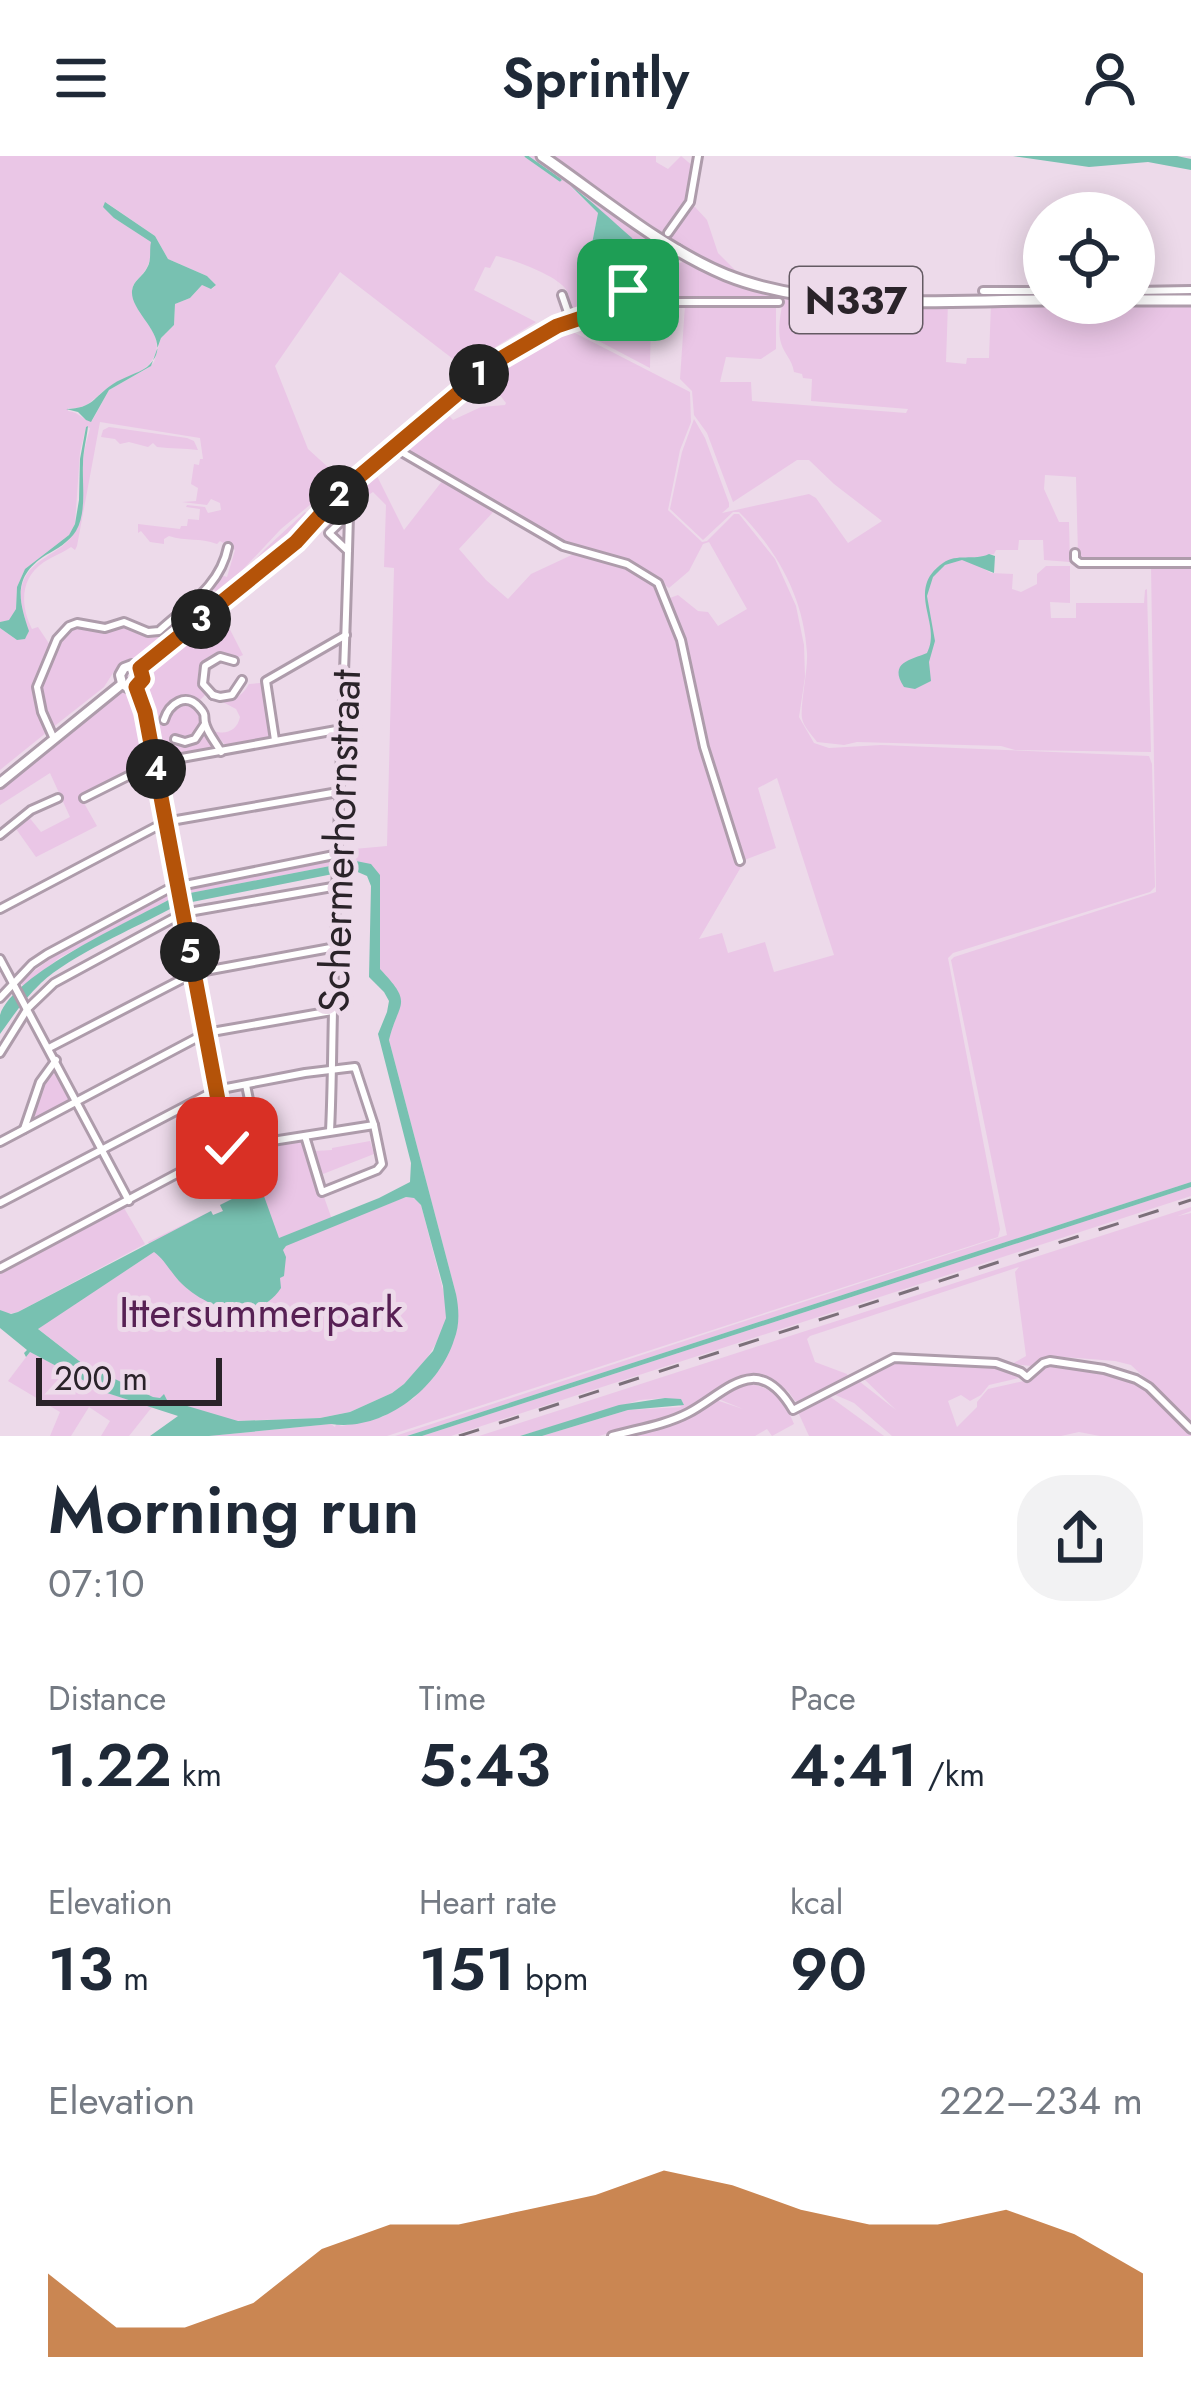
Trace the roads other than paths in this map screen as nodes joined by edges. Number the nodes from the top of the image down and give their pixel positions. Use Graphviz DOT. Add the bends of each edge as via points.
graph roads {
  1 [pos="542,156"];
  2 [pos="698,156"];
  3 [pos="668,233"];
  4 [pos="657,249"];
  5 [pos="678,250"];
  6 [pos="1191,290"];
  7 [pos="983,291"];
  8 [pos="1155,293"];
  9 [pos="1023,294"];
  10 [pos="562,295"];
  11 [pos="1023,296"];
  12 [pos="638,297"];
  13 [pos="1155,297"];
  14 [pos="1191,300"];
  15 [pos="778,302"];
  16 [pos="571,321"];
  17 [pos="393,446"];
  18 [pos="228,547"];
  19 [pos="348,551"];
  20 [pos="1075,553"];
  21 [pos="1191,563"];
  22 [pos="346,635"];
  23 [pos="234,661"];
  24 [pos="140,668"];
  25 [pos="242,680"];
  26 [pos="122,683"];
  27 [pos="136,687"];
  28 [pos="213,695"];
  29 [pos="202,709"];
  30 [pos="164,720"];
  31 [pos="205,724"];
  32 [pos="342,729"];
  33 [pos="54,739"];
  34 [pos="175,740"];
  35 [pos="275,740"];
  36 [pos="221,752"];
  37 [pos="154,763"];
  38 [pos="0,783"];
  39 [pos="340,792"];
  40 [pos="58,798"];
  41 [pos="84,798"];
  42 [pos="165,822"];
  43 [pos="0,836"];
  44 [pos="338,858"];
  45 [pos="740,861"];
  46 [pos="178,886"];
  47 [pos="338,886"];
  48 [pos="0,909"];
  49 [pos="183,913"];
  50 [pos="336,947"];
  51 [pos="0,959"];
  52 [pos="194,973"];
  53 [pos="16,985"];
  54 [pos="0,998"];
  55 [pos="26,1005"];
  56 [pos="332,1011"];
  57 [pos="206,1033"];
  58 [pos="50,1048"];
  59 [pos="0,1053"];
  60 [pos="56,1060"];
  61 [pos="333,1069"];
  62 [pos="247,1084"];
  63 [pos="216,1090"];
  64 [pos="77,1100"];
  65 [pos="374,1125"];
  66 [pos="24,1129"];
  67 [pos="330,1131"];
  68 [pos="305,1136"];
  69 [pos="0,1142"];
  70 [pos="258,1144"];
  71 [pos="227,1148"];
  72 [pos="103,1150"];
  73 [pos="209,1162"];
  74 [pos="193,1169"];
  75 [pos="129,1201"];
  76 [pos="0,1203"];
  77 [pos="0,1268"];
  78 [pos="1191,1429"];
  79 [pos="613,1436"];
  1 -- 5 [label="main road, N337"];
  2 -- 3 [label="street" via="690,202"];
  4 -- 12 [label="street" via="628,290"];
  5 -- 11 [label="main road, N337" via="745,282 808,296"];
  5 -- 12 [label="main road"];
  6 -- 8 [label="street"];
  7 -- 9 [label="street"];
  10 -- 16 [label="street"];
  12 -- 15 [label="street"];
  12 -- 16 [label="main road"];
  13 -- 14 [label="main road"];
  16 -- 17 [label="main road" via="495,362"];
  17 -- 24 [label="main road" via="296,542"];
  17 -- 45 [label="street" via="563,546 637,568 658,583"];
  18 -- 33 [label="street" via="213,584 159,631 77,622 61,634 38,687"];
  19 -- 19 [label="street, Schermerhornstraat" via="329,533 349,514 349,532"];
  19 -- 22 [label="street, Schermerhornstraat"];
  20 -- 21 [label="street" via="1080,563"];
  22 -- 32 [label="street, Schermerhornstraat"];
  22 -- 35 [label="street" via="265,682"];
  23 -- 28 [label="street" via="220,657 205,666 203,684"];
  24 -- 26 [label="main road" via="124,668"];
  24 -- 27 [label="main road"];
  25 -- 28 [label="street" via="232,695"];
  26 -- 27 [label="main road"];
  26 -- 33 [label="main road"];
  27 -- 37 [label="street"];
  28 -- 29 [label="street"];
  29 -- 30 [label="street" via="177,701"];
  29 -- 31 [label="street"];
  31 -- 34 [label="street" via="195,739"];
  31 -- 36 [label="street"];
  32 -- 35 [label="street"];
  32 -- 39 [label="street, Schermerhornstraat"];
  33 -- 38 [label="main road"];
  35 -- 36 [label="street"];
  36 -- 37 [label="street"];
  37 -- 41 [label="street"];
  37 -- 42 [label="street"];
  39 -- 42 [label="street"];
  39 -- 44 [label="street, Schermerhornstraat"];
  40 -- 43 [label="street"];
  42 -- 46 [label="street"];
  42 -- 48 [label="street"];
  44 -- 46 [label="street"];
  44 -- 47 [label="street, Schermerhornstraat"];
  46 -- 49 [label="street"];
  46 -- 53 [label="street" via="61,946"];
  47 -- 49 [label="street"];
  47 -- 50 [label="street, Schermerhornstraat"];
  49 -- 52 [label="street"];
  49 -- 55 [label="street"];
  50 -- 52 [label="street"];
  50 -- 56 [label="street, Schermerhornstraat"];
  51 -- 53 [label="street"];
  52 -- 57 [label="street"];
  52 -- 58 [label="street"];
  53 -- 54 [label="street"];
  53 -- 55 [label="street"];
  55 -- 58 [label="street"];
  55 -- 59 [label="street"];
  56 -- 57 [label="street"];
  56 -- 61 [label="street, Schermerhornstraat"];
  57 -- 63 [label="street"];
  57 -- 64 [label="street"];
  58 -- 60 [label="street"];
  60 -- 64 [label="street"];
  60 -- 66 [label="street"];
  61 -- 62 [label="street"];
  61 -- 65 [label="street" via="356,1067"];
  61 -- 67 [label="street, Schermerhornstraat"];
  62 -- 63 [label="street"];
  62 -- 70 [label="street"];
  63 -- 71 [label="street"];
  63 -- 72 [label="street"];
  64 -- 66 [label="street"];
  64 -- 72 [label="street"];
  65 -- 67 [label="street"];
  65 -- 68 [label="street" via="382,1164 322,1192"];
  66 -- 69 [label="street"];
  67 -- 68 [label="street"];
  68 -- 70 [label="street"];
  70 -- 71 [label="street"];
  71 -- 73 [label="street"];
  72 -- 75 [label="street"];
  72 -- 76 [label="street"];
  74 -- 75 [label="street"];
  75 -- 77 [label="street"];
  78 -- 79 [label="street" via="1136,1378 1104,1369 1054,1360 1027,1377 996,1363 890,1358 793,1410 776,1389 745,1380 680,1416"];
}
